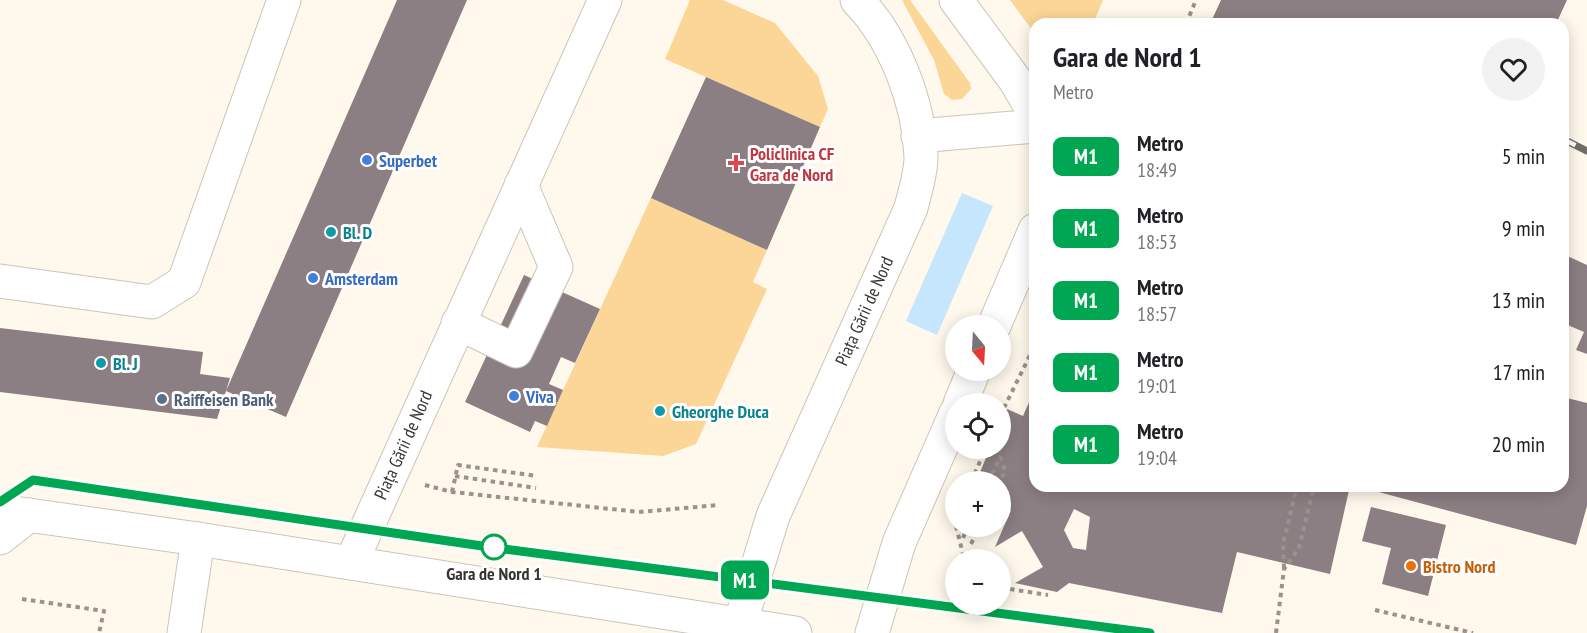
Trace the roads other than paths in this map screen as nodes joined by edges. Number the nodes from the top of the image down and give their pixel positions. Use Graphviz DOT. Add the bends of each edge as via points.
graph roads {
  1 [pos="284,0"];
  2 [pos="605,0"];
  3 [pos="857,0"];
  4 [pos="956,0"];
  5 [pos="1029,104"];
  6 [pos="1029,127"];
  7 [pos="918,136"];
  8 [pos="521,185"];
  9 [pos="1029,244"];
  10 [pos="0,281"];
  11 [pos="999,315"];
  12 [pos="458,323"];
  13 [pos="945,438"];
  14 [pos="15,513"];
  15 [pos="0,538"];
  16 [pos="198,539"];
  17 [pos="351,562"];
  18 [pos="739,629"];
  19 [pos="184,633"];
  20 [pos="795,633"];
  21 [pos="872,633"];
  1 -- 10 [label="main road" via="184,282 152,302"];
  2 -- 8 [label="main road, Piața Gării de Nord"];
  3 -- 7 [label="main road, Piața Gării de Nord" via="885,38 897,64 915,114"];
  4 -- 5 [label="main road"];
  6 -- 7 [label="main road"];
  7 -- 18 [label="main road, Piața Gării de Nord" via="921,159 910,207 773,516"];
  8 -- 12 [label="main road, Piața Gării de Nord"];
  8 -- 12 [label="main road" via="556,267 516,351"];
  9 -- 11 [label="main road"];
  12 -- 17 [label="main road, Piața Gării de Nord"];
  13 -- 21 [label="main road" via="898,543"];
  14 -- 15 [label="main road"];
  14 -- 16 [label="main road"];
  16 -- 17 [label="main road"];
  16 -- 19 [label="main road"];
  17 -- 18 [label="main road" via="663,612"];
  18 -- 20 [label="main road"];
}
